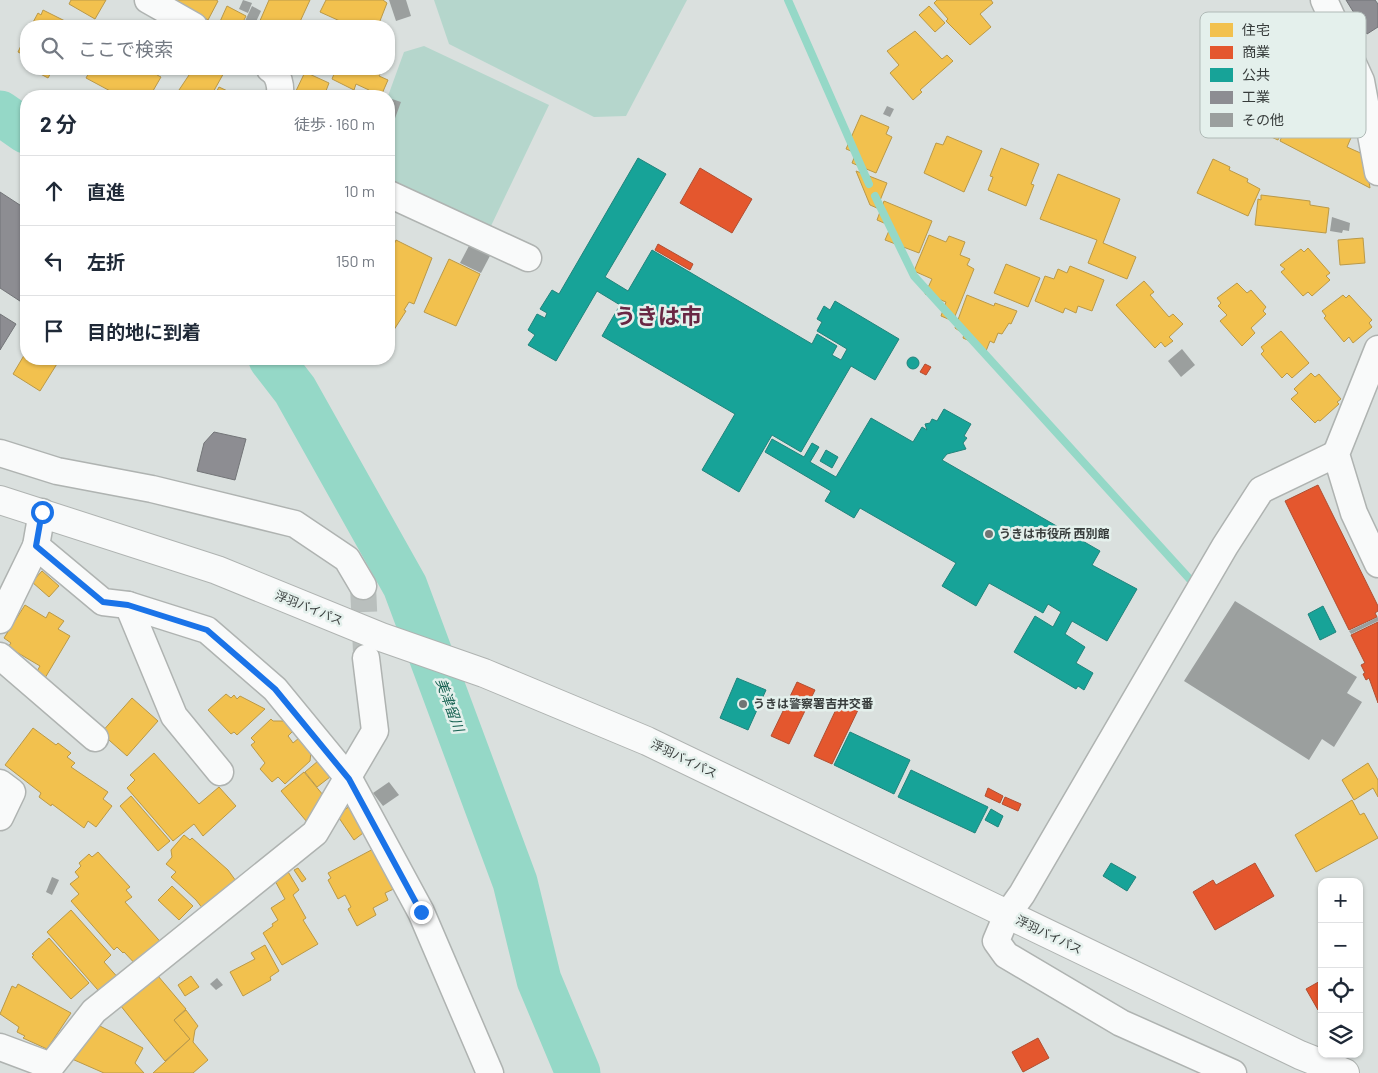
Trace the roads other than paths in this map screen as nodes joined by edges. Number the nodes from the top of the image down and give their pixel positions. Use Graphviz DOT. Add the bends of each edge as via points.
graph roads {
  1 [pos="148,0"];
  2 [pos="1324,0"];
  3 [pos="1329,12"];
  4 [pos="183,20"];
  5 [pos="276,75"];
  6 [pos="281,90"];
  7 [pos="1366,108"];
  8 [pos="1378,172"];
  9 [pos="395,197"];
  10 [pos="528,258"];
  11 [pos="1378,349"];
  12 [pos="0,453"];
  13 [pos="1336,454"];
  14 [pos="0,500"];
  15 [pos="42,512"];
  16 [pos="36,546"];
  17 [pos="1378,564"];
  18 [pos="362,586"];
  19 [pos="128,605"];
  20 [pos="0,620"];
  21 [pos="373,647"];
  22 [pos="0,656"];
  23 [pos="95,738"];
  24 [pos="220,772"];
  25 [pos="349,779"];
  26 [pos="0,783"];
  27 [pos="0,818"];
  28 [pos="1007,914"];
  29 [pos="0,1047"];
  30 [pos="490,1073"];
  31 [pos="1233,1073"];
  32 [pos="1346,1073"];
  1 -- 4 [label="street"];
  2 -- 3 [label="street"];
  5 -- 6 [label="street"];
  7 -- 8 [label="street"];
  9 -- 10 [label="street"];
  11 -- 13 [label="street"];
  12 -- 18 [label="street" via="57,471 152,489 295,524 348,559"];
  13 -- 17 [label="street" via="1354,513"];
  13 -- 28 [label="street" via="1261,490 1022,894"];
  14 -- 15 [label="highway, 浮羽バイパス"];
  15 -- 16 [label="street"];
  15 -- 21 [label="highway, 浮羽バイパス" via="217,570"];
  16 -- 19 [label="street" via="103,602"];
  16 -- 20 [label="street"];
  19 -- 24 [label="street" via="174,716"];
  19 -- 25 [label="street" via="207,630 275,689"];
  21 -- 25 [label="street" via="376,731"];
  21 -- 28 [label="highway, 浮羽バイパス" via="484,673 647,741"];
  22 -- 23 [label="street"];
  25 -- 29 [label="street" via="316,834 94,1011 51,1066"];
  25 -- 30 [label="street" via="421,912"];
  26 -- 27 [label="street" via="12,792"];
  28 -- 31 [label="street" via="996,941 1006,955 1121,1023"];
  28 -- 32 [label="highway, 浮羽バイパス" via="1300,1055"];
}
